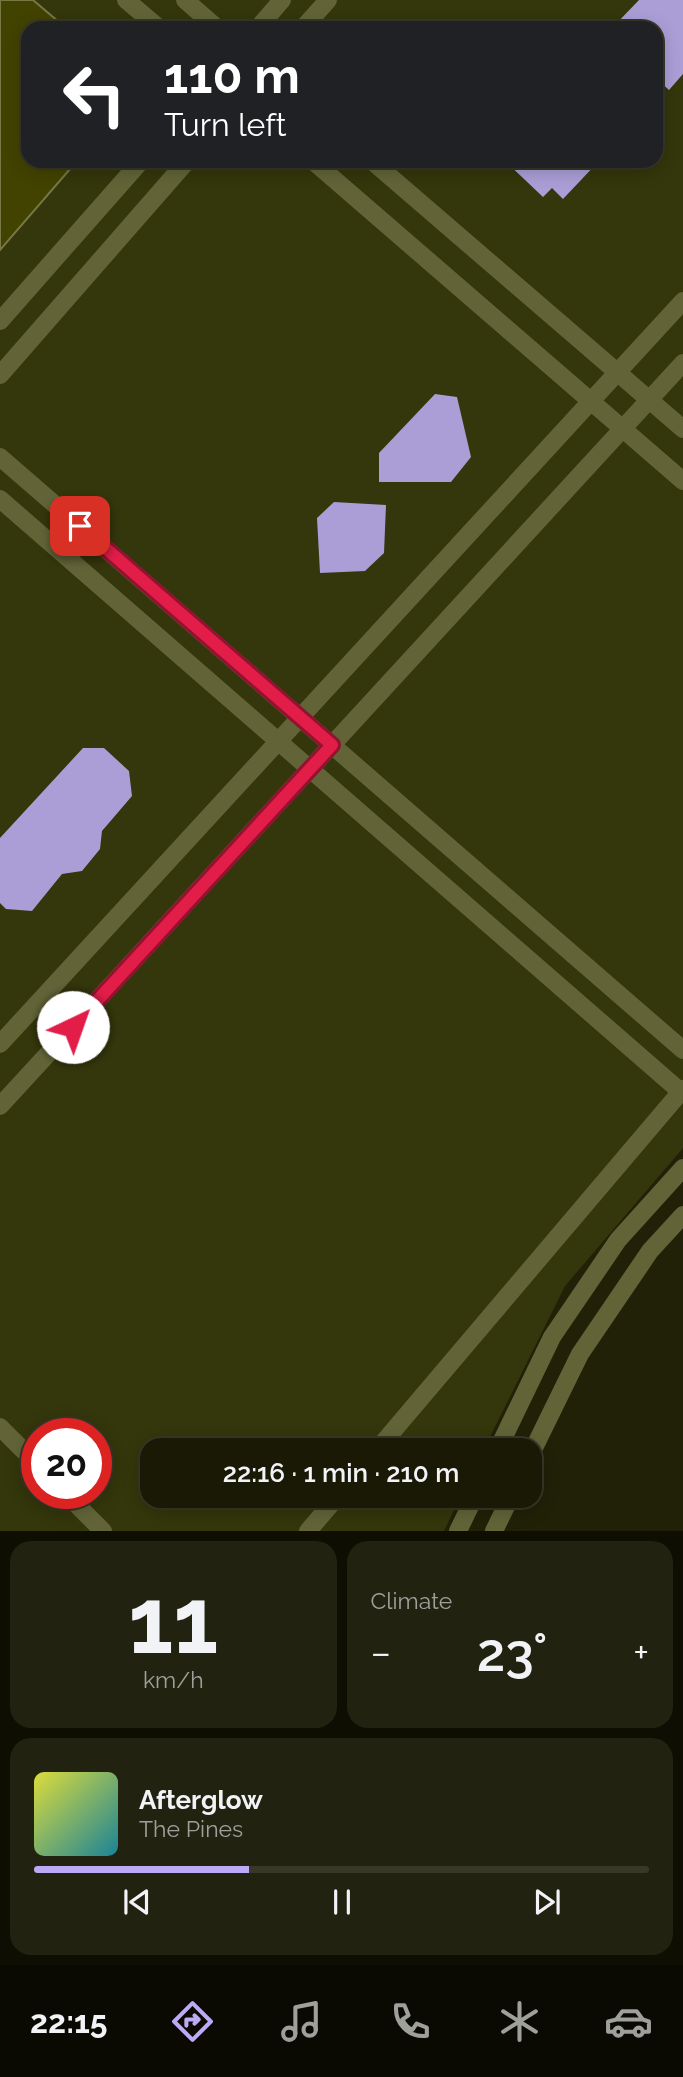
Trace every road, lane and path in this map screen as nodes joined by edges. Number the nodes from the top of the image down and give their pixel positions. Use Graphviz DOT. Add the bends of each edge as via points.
graph roads {
  1 [pos="127,0"];
  2 [pos="185,0"];
  3 [pos="282,0"];
  4 [pos="328,0"];
  5 [pos="151,21"];
  6 [pos="209,21"];
  7 [pos="264,21"];
  8 [pos="309,21"];
  9 [pos="135,168"];
  10 [pos="181,168"];
  11 [pos="321,168"];
  12 [pos="380,168"];
  13 [pos="683,301"];
  14 [pos="0,321"];
  15 [pos="683,363"];
  16 [pos="617,372"];
  17 [pos="0,374"];
  18 [pos="649,400"];
  19 [pos="591,401"];
  20 [pos="623,429"];
  21 [pos="683,429"];
  22 [pos="0,457"];
  23 [pos="683,481"];
  24 [pos="0,499"];
  25 [pos="300,718"];
  26 [pos="278,741"];
  27 [pos="332,745"];
  28 [pos="310,769"];
  29 [pos="0,1044"];
  30 [pos="683,1050"];
  31 [pos="682,1090"];
  32 [pos="0,1106"];
  33 [pos="683,1168"];
  34 [pos="683,1215"];
  35 [pos="0,1427"];
  36 [pos="387,1438"];
  37 [pos="503,1438"];
  38 [pos="539,1438"];
  39 [pos="21,1448"];
  40 [pos="328,1508"];
  41 [pos="469,1508"];
  42 [pos="505,1508"];
  43 [pos="81,1509"];
  44 [pos="103,1531"];
  45 [pos="308,1531"];
  46 [pos="458,1531"];
  47 [pos="494,1531"];
  1 -- 5 [label="street"];
  2 -- 6 [label="street"];
  3 -- 7 [label="street"];
  4 -- 8 [label="street"];
  9 -- 14 [label="street"];
  10 -- 17 [label="street"];
  11 -- 19 [label="street"];
  12 -- 16 [label="street"];
  13 -- 16 [label="street"];
  15 -- 18 [label="street"];
  16 -- 18 [label="street"];
  16 -- 19 [label="street"];
  18 -- 20 [label="street"];
  18 -- 21 [label="street"];
  19 -- 20 [label="street"];
  19 -- 25 [label="street"];
  20 -- 23 [label="street"];
  20 -- 27 [label="street"];
  22 -- 25 [label="street"];
  24 -- 26 [label="street"];
  25 -- 26 [label="street"];
  25 -- 27 [label="street"];
  26 -- 28 [label="street"];
  26 -- 29 [label="street"];
  27 -- 28 [label="street"];
  27 -- 30 [label="street"];
  28 -- 31 [label="street"];
  28 -- 32 [label="street"];
  31 -- 36 [label="street"];
  33 -- 37 [label="street" via="618,1240 552,1337"];
  34 -- 38 [label="street" via="650,1251 580,1354"];
  35 -- 39 [label="street"];
  40 -- 45 [label="street"];
  41 -- 46 [label="street"];
  42 -- 47 [label="street"];
  43 -- 44 [label="street"];
}
